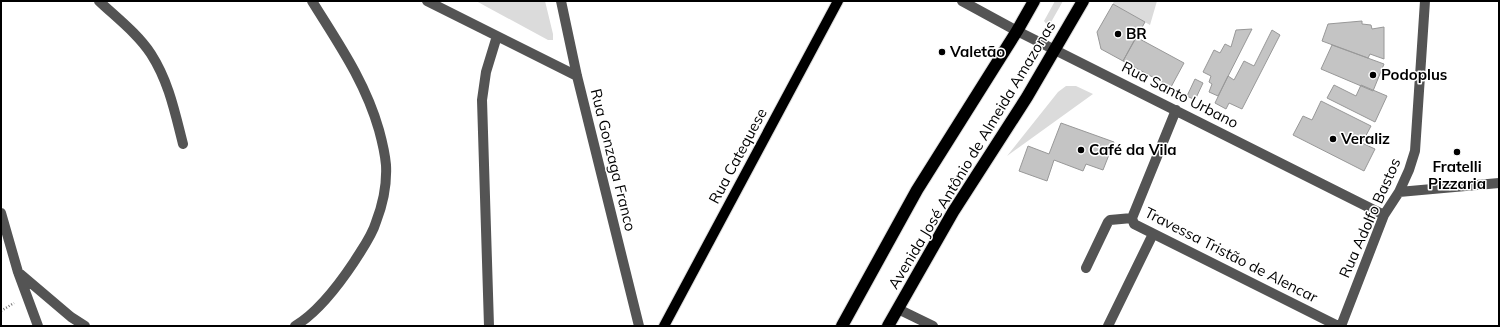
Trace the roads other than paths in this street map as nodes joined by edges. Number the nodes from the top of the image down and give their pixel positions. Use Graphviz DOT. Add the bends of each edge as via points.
graph roads {
  1 [pos="99,1"];
  2 [pos="312,1"];
  3 [pos="427,1"];
  4 [pos="561,1"];
  5 [pos="838,1"];
  6 [pos="962,1"];
  7 [pos="1034,1"];
  8 [pos="1083,1"];
  9 [pos="1425,1"];
  10 [pos="1018,30"];
  11 [pos="497,36"];
  12 [pos="1056,50"];
  13 [pos="577,76"];
  14 [pos="1176,110"];
  15 [pos="183,144"];
  16 [pos="1499,183"];
  17 [pos="1399,192"];
  18 [pos="1,213"];
  19 [pos="1384,215"];
  20 [pos="1132,218"];
  21 [pos="1153,234"];
  22 [pos="1086,268"];
  23 [pos="18,272"];
  24 [pos="898,309"];
  25 [pos="38,326"];
  26 [pos="85,326"];
  27 [pos="295,326"];
  28 [pos="489,326"];
  29 [pos="639,326"];
  30 [pos="664,326"];
  31 [pos="842,326"];
  32 [pos="888,326"];
  33 [pos="933,326"];
  34 [pos="1108,326"];
  35 [pos="1339,326"];
  1 -- 15 [label="street" via="151,54 172,99"];
  2 -- 27 [label="street" via="354,68 373,111 384,146 386,166 382,203 376,224 360,253 317,307"];
  3 -- 11 [label="street"];
  4 -- 13 [label="street, Rua Gonzaga Franco"];
  5 -- 30 [label="main road, Rua Catequese"];
  6 -- 10 [label="street, Rua Santo Urbano"];
  7 -- 10 [label="highway, Avenida José Antônio de Almeida Amazonas"];
  8 -- 12 [label="highway, Avenida José Antônio de Almeida Amazonas"];
  9 -- 17 [label="street, Rua Adolfo Bastos" via="1415,152"];
  10 -- 12 [label="street, Rua Santo Urbano"];
  10 -- 31 [label="highway, Avenida José Antônio de Almeida Amazonas" via="917,190"];
  11 -- 13 [label="street"];
  11 -- 28 [label="street" via="486,72 482,100"];
  12 -- 14 [label="street, Rua Santo Urbano"];
  12 -- 24 [label="highway, Avenida José Antônio de Almeida Amazonas" via="953,212"];
  13 -- 29 [label="street, Rua Gonzaga Franco"];
  14 -- 19 [label="street, Rua Santo Urbano"];
  14 -- 20 [label="street, Travessa Tristão de Alencar"];
  16 -- 17 [label="street"];
  17 -- 19 [label="street, Rua Adolfo Bastos"];
  18 -- 23 [label="street"];
  19 -- 35 [label="street, Rua Adolfo Bastos"];
  20 -- 21 [label="street, Travessa Tristão de Alencar" via="1136,225"];
  20 -- 22 [label="street" via="1108,222"];
  21 -- 34 [label="street"];
  21 -- 35 [label="street, Travessa Tristão de Alencar"];
  23 -- 25 [label="street"];
  23 -- 26 [label="street"];
  24 -- 32 [label="highway, Avenida José Antônio de Almeida Amazonas"];
  24 -- 33 [label="street"];
}
